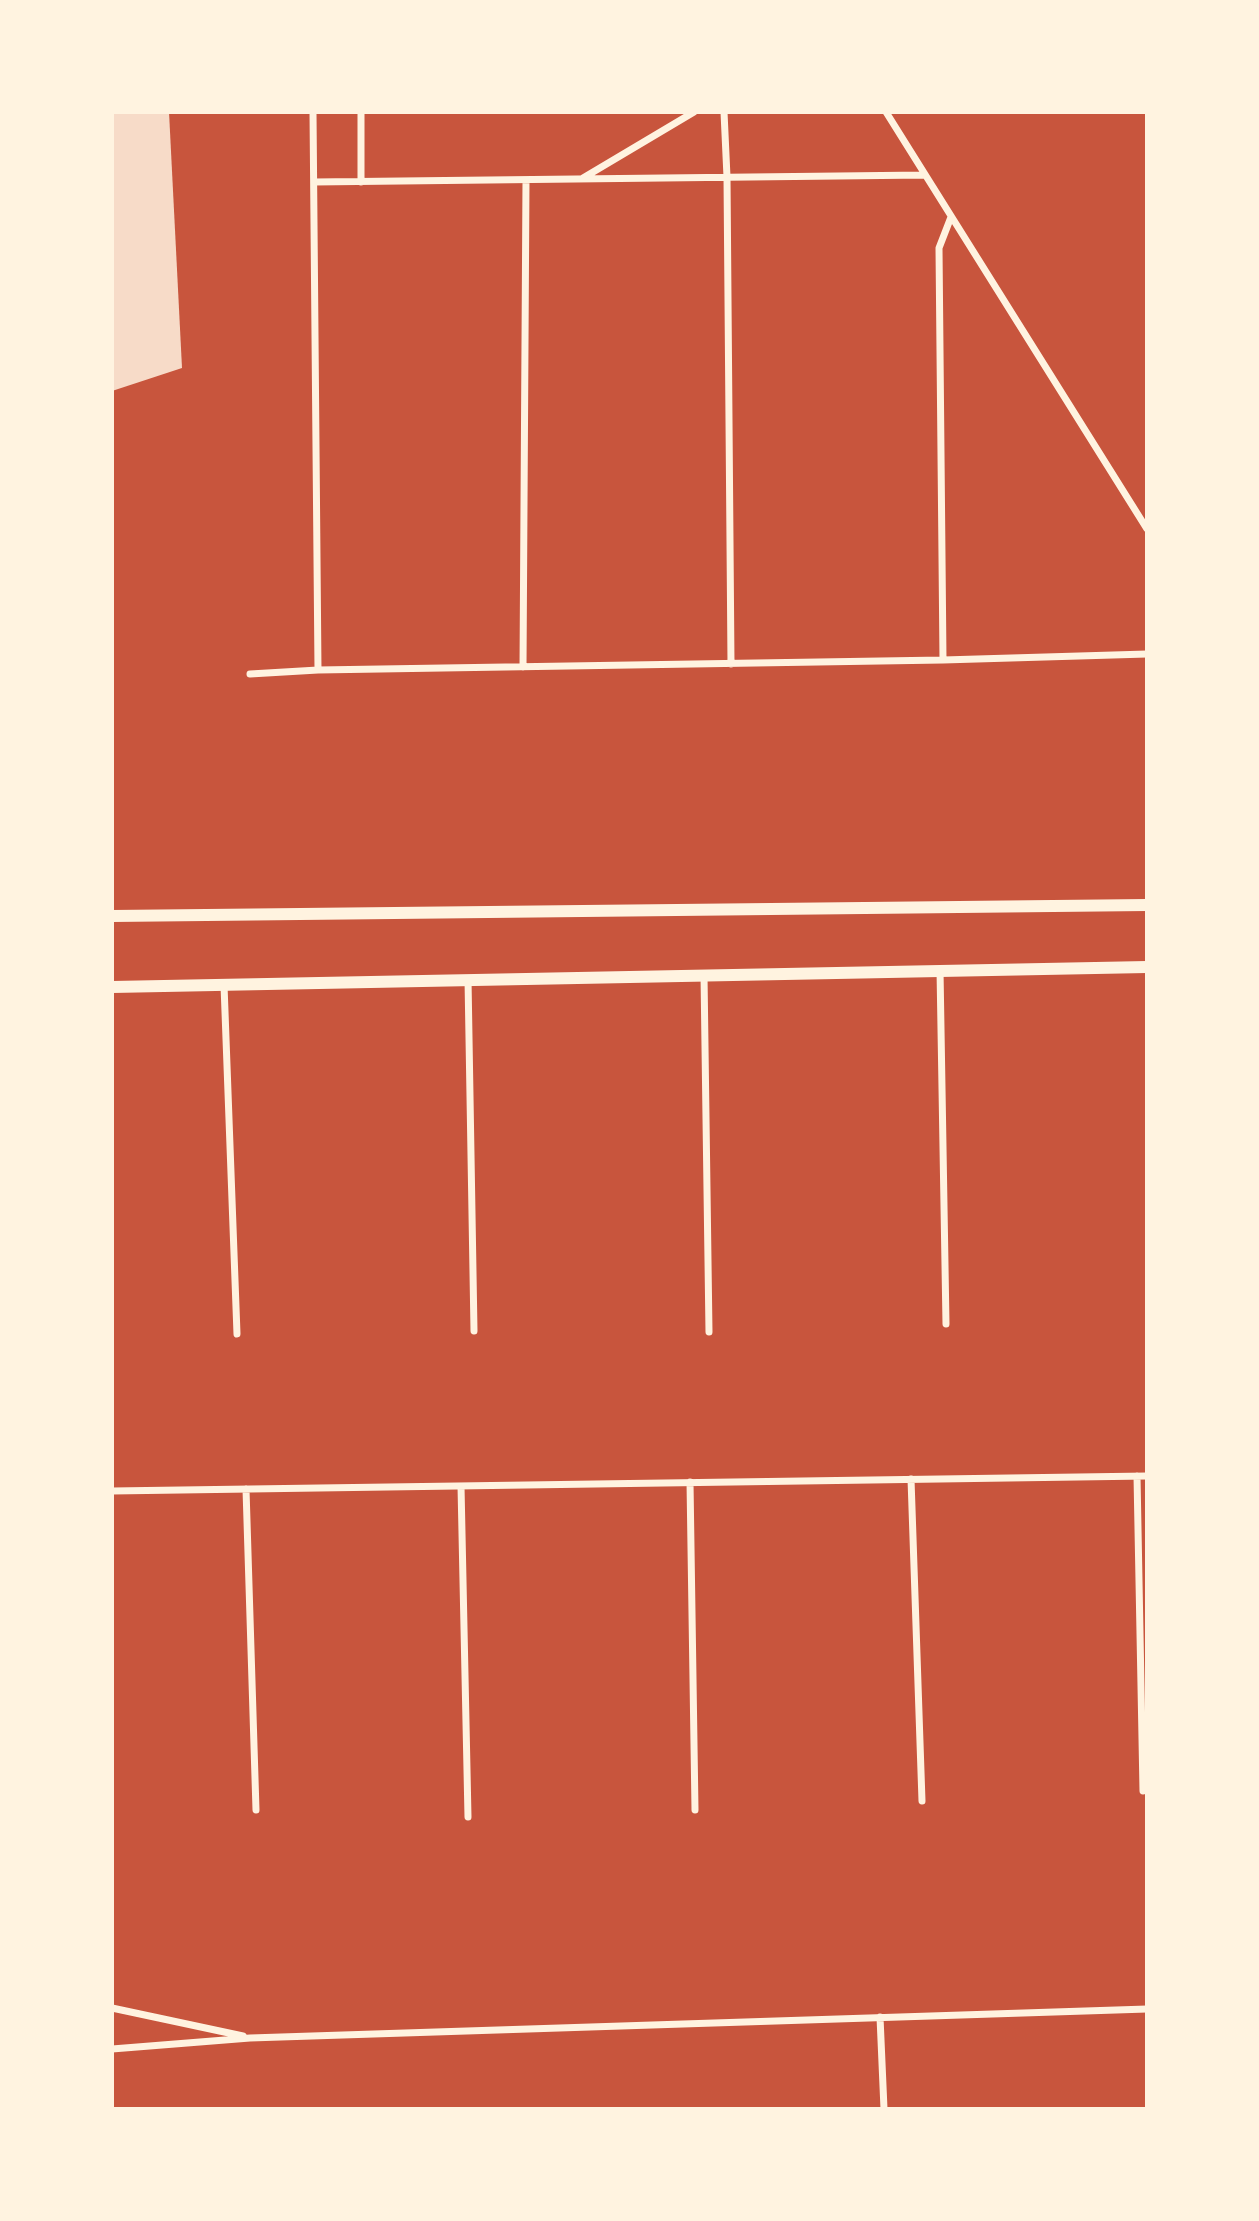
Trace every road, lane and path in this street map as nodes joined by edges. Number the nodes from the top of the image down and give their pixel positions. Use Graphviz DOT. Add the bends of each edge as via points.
graph roads {
  1 [pos="313,112"];
  2 [pos="361,112"];
  3 [pos="694,112"];
  4 [pos="724,112"];
  5 [pos="886,112"];
  6 [pos="925,175"];
  7 [pos="727,177"];
  8 [pos="580,179"];
  9 [pos="526,180"];
  10 [pos="314,182"];
  11 [pos="362,182"];
  12 [pos="951,217"];
  13 [pos="1147,529"];
  14 [pos="1147,654"];
  15 [pos="943,660"];
  16 [pos="731,664"];
  17 [pos="523,667"];
  18 [pos="318,670"];
  19 [pos="250,674"];
  20 [pos="1147,905"];
  21 [pos="112,916"];
  22 [pos="1147,967"];
  23 [pos="940,970"];
  24 [pos="704,975"];
  25 [pos="468,979"];
  26 [pos="224,985"];
  27 [pos="112,987"];
  28 [pos="946,1324"];
  29 [pos="474,1331"];
  30 [pos="709,1332"];
  31 [pos="237,1334"];
  32 [pos="1137,1476"];
  33 [pos="1147,1476"];
  34 [pos="911,1479"];
  35 [pos="690,1482"];
  36 [pos="461,1486"];
  37 [pos="246,1489"];
  38 [pos="112,1491"];
  39 [pos="1143,1791"];
  40 [pos="922,1801"];
  41 [pos="256,1810"];
  42 [pos="695,1810"];
  43 [pos="468,1817"];
  44 [pos="112,2008"];
  45 [pos="1147,2009"];
  46 [pos="880,2017"];
  47 [pos="250,2038"];
  48 [pos="112,2049"];
  49 [pos="884,2109"];
  1 -- 10 [label="street"];
  2 -- 11 [label="street"];
  3 -- 8 [label="street"];
  4 -- 7 [label="street"];
  5 -- 6 [label="street"];
  6 -- 7 [label="street"];
  6 -- 12 [label="street"];
  7 -- 8 [label="street"];
  7 -- 16 [label="street"];
  8 -- 9 [label="street"];
  9 -- 11 [label="street"];
  9 -- 17 [label="street"];
  10 -- 11 [label="street"];
  10 -- 18 [label="street"];
  12 -- 13 [label="street"];
  12 -- 15 [label="street" via="939,248"];
  14 -- 15 [label="street"];
  15 -- 16 [label="street"];
  16 -- 17 [label="street"];
  17 -- 18 [label="street"];
  18 -- 19 [label="street"];
  20 -- 21 [label="street"];
  22 -- 23 [label="street"];
  23 -- 24 [label="street"];
  23 -- 28 [label="street"];
  24 -- 25 [label="street"];
  24 -- 30 [label="street"];
  25 -- 26 [label="street"];
  25 -- 29 [label="street"];
  26 -- 27 [label="street"];
  26 -- 31 [label="street"];
  32 -- 33 [label="street"];
  32 -- 34 [label="street"];
  32 -- 39 [label="street"];
  34 -- 35 [label="street"];
  34 -- 40 [label="street"];
  35 -- 36 [label="street"];
  35 -- 42 [label="street"];
  36 -- 37 [label="street"];
  36 -- 43 [label="street"];
  37 -- 38 [label="street"];
  37 -- 41 [label="street"];
  44 -- 47 [label="street"];
  45 -- 46 [label="street"];
  46 -- 47 [label="street"];
  46 -- 49 [label="street"];
  47 -- 48 [label="street"];
}
